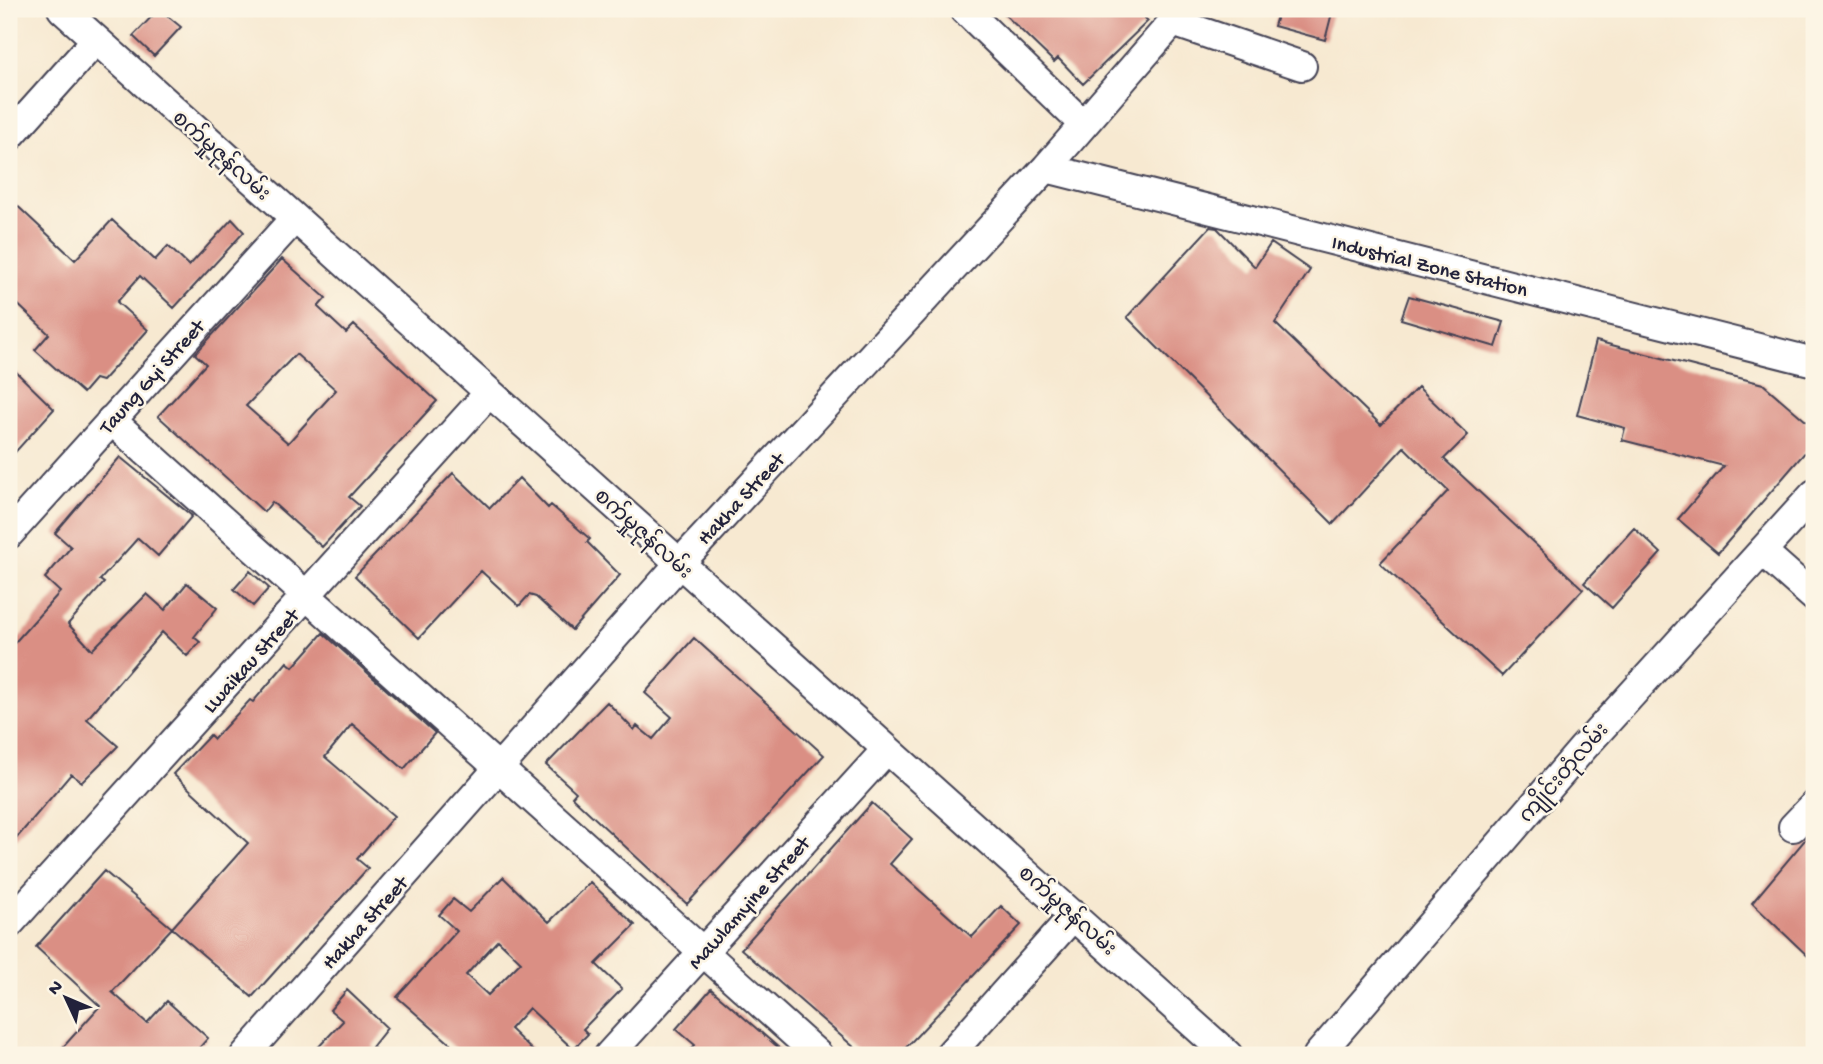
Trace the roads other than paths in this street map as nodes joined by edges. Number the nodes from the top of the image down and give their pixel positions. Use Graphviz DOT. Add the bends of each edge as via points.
graph roads {
  1 [pos="62,9"];
  2 [pos="964,9"];
  3 [pos="1178,15"];
  4 [pos="95,41"];
  5 [pos="1302,66"];
  6 [pos="1082,123"];
  7 [pos="9,137"];
  8 [pos="1046,168"];
  9 [pos="294,219"];
  10 [pos="1814,362"];
  11 [pos="488,394"];
  12 [pos="111,420"];
  13 [pos="1814,494"];
  14 [pos="9,534"];
  15 [pos="1762,551"];
  16 [pos="679,564"];
  17 [pos="307,597"];
  18 [pos="1814,597"];
  19 [pos="887,749"];
  20 [pos="499,770"];
  21 [pos="1814,805"];
  22 [pos="1793,827"];
  23 [pos="1074,915"];
  24 [pos="9,924"];
  25 [pos="701,953"];
  26 [pos="245,1055"];
  27 [pos="609,1055"];
  28 [pos="818,1055"];
  29 [pos="950,1055"];
  30 [pos="1228,1055"];
  31 [pos="1318,1055"];
  1 -- 4 [label="street, စက်မှုဇုန်လမ်း"];
  2 -- 6 [label="street"];
  3 -- 5 [label="street"];
  3 -- 6 [label="street, Hakha Street"];
  4 -- 7 [label="street"];
  4 -- 9 [label="street, စက်မှုဇုန်လမ်း"];
  6 -- 8 [label="street, Hakha Street"];
  8 -- 10 [label="street, Industrial Zone Station"];
  8 -- 16 [label="street, Hakha Street"];
  9 -- 11 [label="street, စက်မှုဇုန်လမ်း"];
  9 -- 12 [label="street, Taung Gyi Street"];
  11 -- 16 [label="street, စက်မှုဇုန်လမ်း"];
  11 -- 17 [label="street, Lwaikau Street"];
  12 -- 14 [label="street, Taung Gyi Street"];
  12 -- 17 [label="street"];
  13 -- 15 [label="street, ကျိုင်းတုံလမ်း"];
  15 -- 18 [label="street"];
  15 -- 31 [label="street, ကျိုင်းတုံလမ်း" via="1583,748"];
  16 -- 19 [label="street, စက်မှုဇုန်လမ်း"];
  16 -- 20 [label="street, Hakha Street"];
  17 -- 20 [label="street"];
  17 -- 24 [label="street, Lwaikau Street"];
  19 -- 23 [label="street, စက်မှုဇုန်လမ်း"];
  19 -- 25 [label="street, Mawlamyine Street"];
  20 -- 25 [label="street"];
  20 -- 26 [label="street, Hakha Street"];
  21 -- 22 [label="street"];
  23 -- 29 [label="street"];
  23 -- 30 [label="street, စက်မှုဇုန်လမ်း"];
  25 -- 27 [label="street, Mawlamyine Street"];
  25 -- 28 [label="street"];
}
